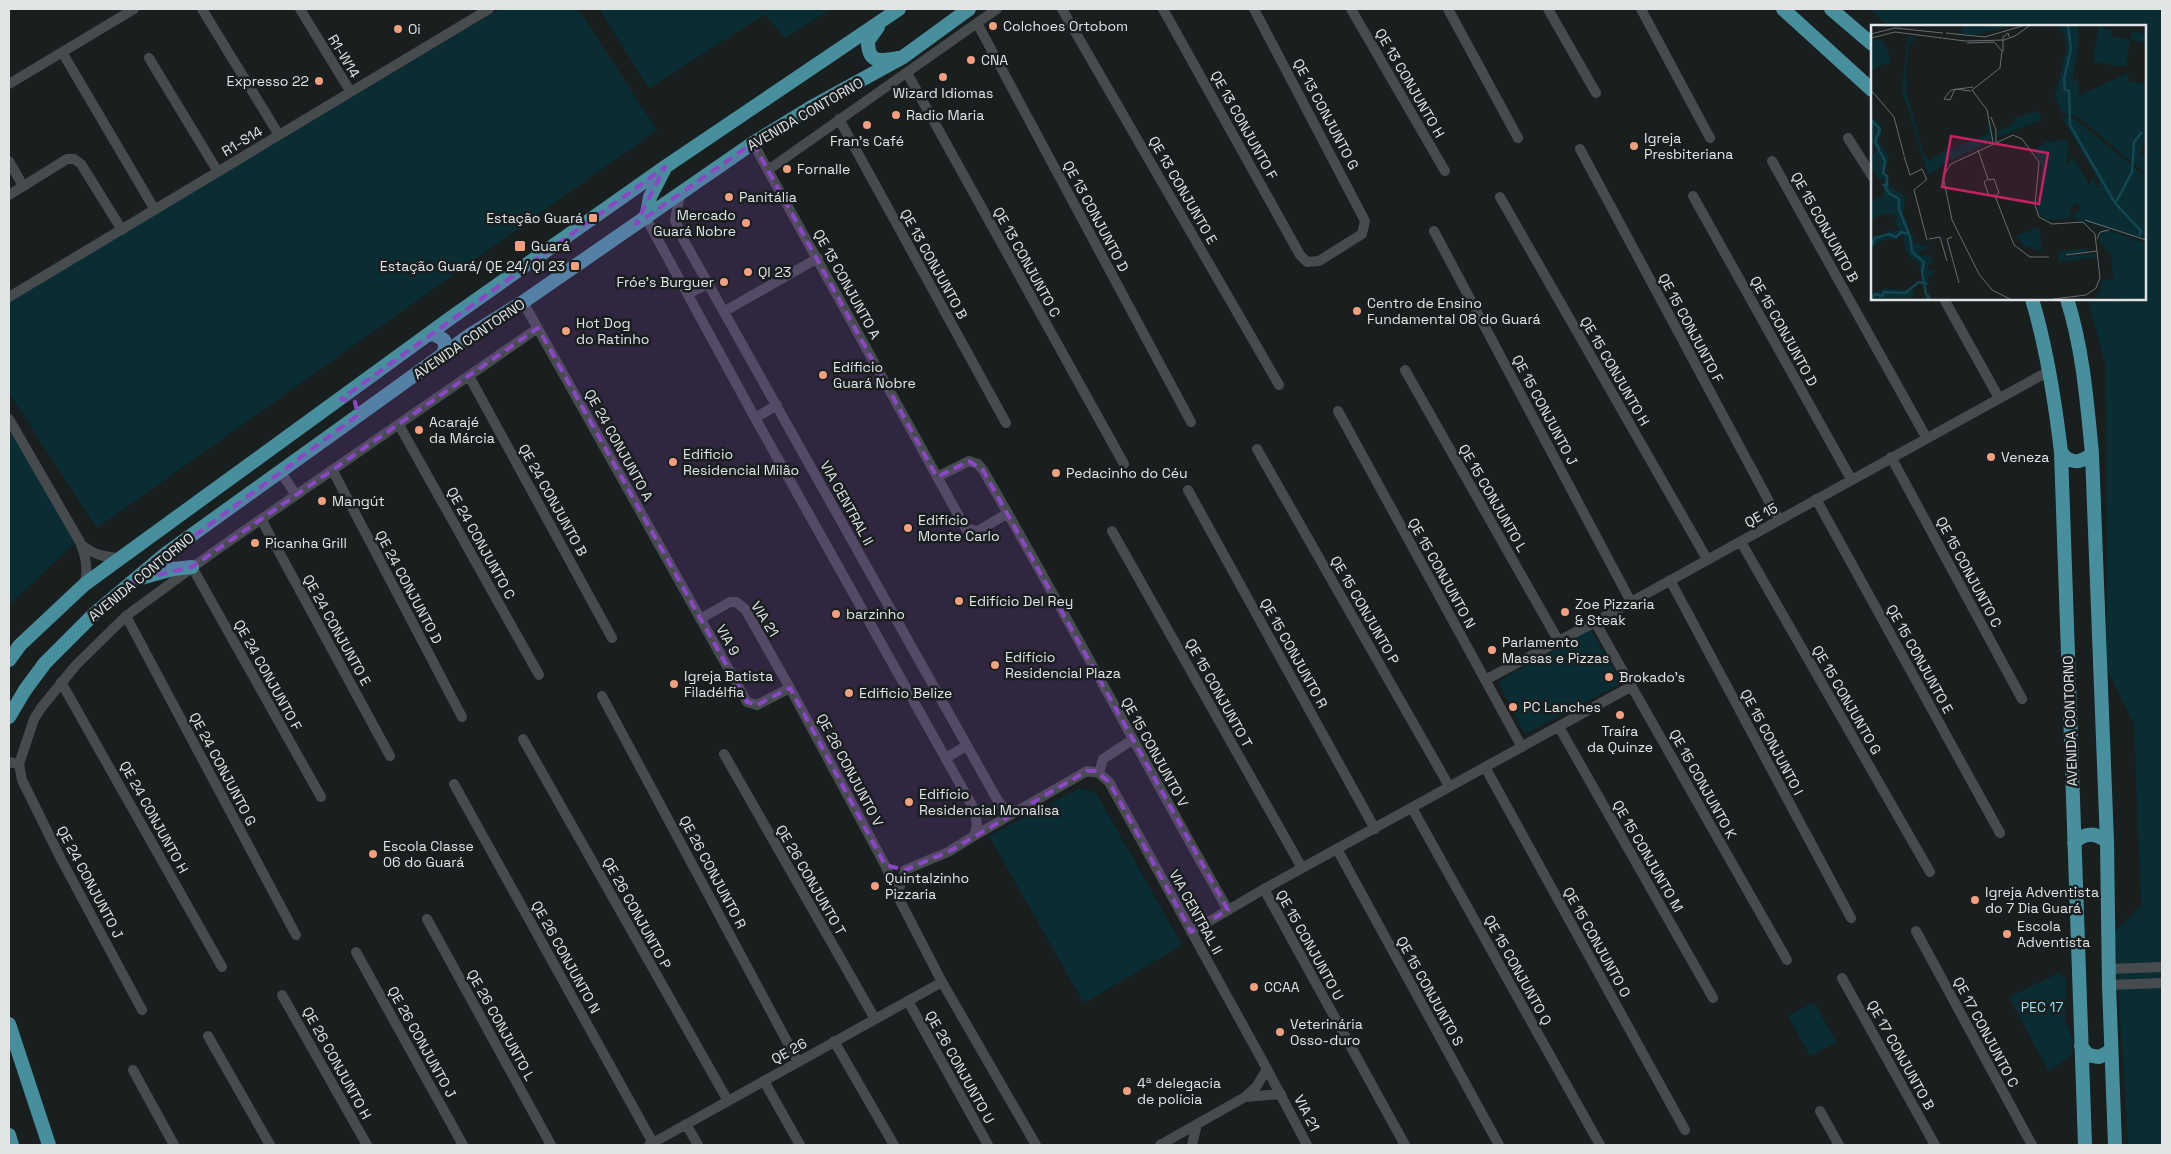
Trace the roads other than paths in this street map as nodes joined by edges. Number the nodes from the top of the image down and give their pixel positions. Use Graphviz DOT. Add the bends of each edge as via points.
graph roads {
  1 [pos="134,9"];
  2 [pos="202,9"];
  3 [pos="300,9"];
  4 [pos="489,9"];
  5 [pos="899,9"];
  6 [pos="997,9"];
  7 [pos="1062,9"];
  8 [pos="1164,9"];
  9 [pos="1254,9"];
  10 [pos="1351,9"];
  11 [pos="1448,9"];
  12 [pos="1548,9"];
  13 [pos="1641,9"];
  14 [pos="1783,9"];
  15 [pos="1831,9"];
  16 [pos="966,10"];
  17 [pos="885,19"];
  18 [pos="977,23"];
  19 [pos="1871,43"];
  20 [pos="62,52"];
  21 [pos="902,57"];
  22 [pos="149,58"];
  23 [pos="907,73"];
  24 [pos="9,84"];
  25 [pos="1871,89"];
  26 [pos="350,92"];
  27 [pos="1596,93"];
  28 [pos="839,119"];
  29 [pos="279,135"];
  30 [pos="1518,138"];
  31 [pos="1710,138"];
  32 [pos="1848,138"];
  33 [pos="753,143"];
  34 [pos="1580,149"];
  35 [pos="9,161"];
  36 [pos="1772,161"];
  37 [pos="665,167"];
  38 [pos="768,170"];
  39 [pos="1445,171"];
  40 [pos="218,172"];
  41 [pos="1871,174"];
  42 [pos="23,186"];
  43 [pos="680,194"];
  44 [pos="9,195"];
  45 [pos="1693,196"];
  46 [pos="1500,197"];
  47 [pos="155,210"];
  48 [pos="646,218"];
  49 [pos="122,230"];
  50 [pos="1434,231"];
  51 [pos="1362,234"];
  52 [pos="818,258"];
  53 [pos="709,283"];
  54 [pos="688,294"];
  55 [pos="9,297"];
  56 [pos="1945,300"];
  57 [pos="2032,300"];
  58 [pos="2067,300"];
  59 [pos="523,302"];
  60 [pos="725,311"];
  61 [pos="452,317"];
  62 [pos="538,328"];
  63 [pos="427,335"];
  64 [pos="470,335"];
  65 [pos="440,357"];
  66 [pos="1405,370"];
  67 [pos="2049,371"];
  68 [pos="469,376"];
  69 [pos="1279,385"];
  70 [pos="1999,398"];
  71 [pos="341,399"];
  72 [pos="777,405"];
  73 [pos="1338,411"];
  74 [pos="356,416"];
  75 [pos="755,418"];
  76 [pos="9,419"];
  77 [pos="1191,422"];
  78 [pos="1006,423"];
  79 [pos="399,425"];
  80 [pos="1926,437"];
  81 [pos="1257,448"];
  82 [pos="2061,452"];
  83 [pos="2092,454"];
  84 [pos="1891,457"];
  85 [pos="1124,464"];
  86 [pos="280,471"];
  87 [pos="333,471"];
  88 [pos="938,477"];
  89 [pos="1851,479"];
  90 [pos="1188,490"];
  91 [pos="296,494"];
  92 [pos="1816,499"];
  93 [pos="1008,513"];
  94 [pos="260,519"];
  95 [pos="1779,520"];
  96 [pos="1112,531"];
  97 [pos="80,542"];
  98 [pos="1741,542"];
  99 [pos="120,558"];
  100 [pos="1707,559"];
  101 [pos="192,568"];
  102 [pos="1670,580"];
  103 [pos="133,581"];
  104 [pos="85,584"];
  105 [pos="690,602"];
  106 [pos="1631,602"];
  107 [pos="126,616"];
  108 [pos="700,619"];
  109 [pos="1595,622"];
  110 [pos="612,638"];
  111 [pos="1558,640"];
  112 [pos="9,660"];
  113 [pos="539,675"];
  114 [pos="1485,680"];
  115 [pos="62,682"];
  116 [pos="1632,686"];
  117 [pos="790,688"];
  118 [pos="602,696"];
  119 [pos="2022,699"];
  120 [pos="9,717"];
  121 [pos="462,717"];
  122 [pos="1559,727"];
  123 [pos="523,739"];
  124 [pos="1132,740"];
  125 [pos="966,746"];
  126 [pos="1522,748"];
  127 [pos="724,754"];
  128 [pos="390,756"];
  129 [pos="946,758"];
  130 [pos="14,763"];
  131 [pos="1485,767"];
  132 [pos="1099,773"];
  133 [pos="454,784"];
  134 [pos="1449,786"];
  135 [pos="321,797"];
  136 [pos="1412,808"];
  137 [pos="1017,811"];
  138 [pos="1375,829"];
  139 [pos="2000,833"];
  140 [pos="974,836"];
  141 [pos="2107,842"];
  142 [pos="2074,843"];
  143 [pos="1336,849"];
  144 [pos="885,865"];
  145 [pos="1302,868"];
  146 [pos="905,870"];
  147 [pos="1930,872"];
  148 [pos="1264,889"];
  149 [pos="897,895"];
  150 [pos="1228,910"];
  151 [pos="1851,918"];
  152 [pos="427,919"];
  153 [pos="1916,931"];
  154 [pos="1190,932"];
  155 [pos="296,935"];
  156 [pos="356,952"];
  157 [pos="1787,960"];
  158 [pos="222,966"];
  159 [pos="2162,967"];
  160 [pos="2108,969"];
  161 [pos="1842,978"];
  162 [pos="942,982"];
  163 [pos="2162,982"];
  164 [pos="2109,985"];
  165 [pos="282,995"];
  166 [pos="1713,998"];
  167 [pos="908,1002"];
  168 [pos="142,1010"];
  169 [pos="875,1019"];
  170 [pos="9,1024"];
  171 [pos="208,1036"];
  172 [pos="834,1041"];
  173 [pos="2082,1046"];
  174 [pos="2111,1047"];
  175 [pos="798,1062"];
  176 [pos="1266,1069"];
  177 [pos="132,1070"];
  178 [pos="764,1081"];
  179 [pos="1281,1094"];
  180 [pos="1246,1097"];
  181 [pos="728,1101"];
  182 [pos="1820,1111"];
  183 [pos="686,1124"];
  184 [pos="1197,1124"];
  185 [pos="1685,1130"];
  186 [pos="9,1136"];
  187 [pos="651,1144"];
  188 [pos="12,1145"];
  189 [pos="48,1145"];
  190 [pos="174,1145"];
  191 [pos="270,1145"];
  192 [pos="367,1145"];
  193 [pos="463,1145"];
  194 [pos="551,1145"];
  195 [pos="698,1145"];
  196 [pos="800,1145"];
  197 [pos="894,1145"];
  198 [pos="988,1145"];
  199 [pos="1036,1145"];
  200 [pos="1160,1145"];
  201 [pos="1192,1145"];
  202 [pos="1307,1145"];
  203 [pos="1405,1145"];
  204 [pos="1499,1145"];
  205 [pos="1600,1145"];
  206 [pos="1839,1145"];
  207 [pos="1936,1145"];
  208 [pos="2032,1145"];
  209 [pos="2085,1145"];
  210 [pos="2115,1145"];
  1 -- 20 [label="street"];
  2 -- 29 [label="street"];
  3 -- 26 [label="street, R1-W14"];
  4 -- 26 [label="street, R1-S14"];
  5 -- 17 [label="main road, AVENIDA CONTORNO"];
  6 -- 18 [label="street"];
  7 -- 69 [label="street, QE 13 CONJUNTO E"];
  8 -- 51 [label="street, QE 13 CONJUNTO F" via="1300,255 1307,262 1318,261"];
  9 -- 51 [label="street, QE 13 CONJUNTO G" via="1364,215"];
  10 -- 39 [label="street, QE 13 CONJUNTO H"];
  11 -- 30 [label="street"];
  12 -- 27 [label="street"];
  13 -- 31 [label="street"];
  14 -- 25 [label="main road"];
  15 -- 19 [label="main road"];
  16 -- 21 [label="main road, AVENIDA CONTORNO"];
  17 -- 21 [label="main road" via="868,41 870,56 883,60"];
  17 -- 37 [label="main road, AVENIDA CONTORNO"];
  18 -- 23 [label="street"];
  18 -- 77 [label="street, QE 13 CONJUNTO D"];
  20 -- 24 [label="street"];
  20 -- 47 [label="street"];
  21 -- 33 [label="main road, AVENIDA CONTORNO"];
  22 -- 40 [label="street"];
  23 -- 28 [label="street"];
  23 -- 85 [label="street, QE 13 CONJUNTO C"];
  26 -- 29 [label="street, R1-S14"];
  28 -- 38 [label="street"];
  28 -- 78 [label="street, QE 13 CONJUNTO B"];
  29 -- 40 [label="street, R1-S14"];
  32 -- 41 [label="street"];
  33 -- 38 [label="street, QE 13 CONJUNTO A"];
  33 -- 43 [label="main road, AVENIDA CONTORNO"];
  34 -- 95 [label="street, QE 15 CONJUNTO F"];
  35 -- 42 [label="street"];
  36 -- 80 [label="street, QE 15 CONJUNTO B"];
  37 -- 48 [label="main road" via="650,197"];
  37 -- 61 [label="main road, AVENIDA CONTORNO"];
  38 -- 52 [label="street, QE 13 CONJUNTO A"];
  40 -- 47 [label="street, R1-S14"];
  42 -- 44 [label="street"];
  42 -- 49 [label="street" via="67,159 74,159 81,164"];
  43 -- 48 [label="main road, AVENIDA CONTORNO"];
  43 -- 53 [label="street, VIA CENTRAL II" via="676,225"];
  45 -- 89 [label="street, QE 15 CONJUNTO D"];
  46 -- 100 [label="street, QE 15 CONJUNTO H"];
  47 -- 49 [label="street, R1-S14"];
  48 -- 54 [label="street"];
  48 -- 59 [label="main road, AVENIDA CONTORNO"];
  49 -- 55 [label="street, R1-S14"];
  50 -- 106 [label="street, QE 15 CONJUNTO J"];
  52 -- 60 [label="street"];
  52 -- 88 [label="street, QE 13 CONJUNTO A"];
  53 -- 54 [label="street"];
  53 -- 60 [label="street, VIA CENTRAL II"];
  54 -- 75 [label="street"];
  56 -- 70 [label="street"];
  57 -- 67 [label="main road, AVENIDA CONTORNO"];
  58 -- 83 [label="main road" via="2078,339"];
  59 -- 62 [label="street, QE 24 CONJUNTO A"];
  59 -- 64 [label="main road, AVENIDA CONTORNO"];
  60 -- 72 [label="street, VIA CENTRAL II"];
  61 -- 63 [label="main road, AVENIDA CONTORNO"];
  61 -- 64 [label="main road" via="458,332"];
  62 -- 68 [label="street"];
  62 -- 105 [label="street, QE 24 CONJUNTO A"];
  63 -- 65 [label="main road" via="434,334 444,340 446,347"];
  63 -- 71 [label="main road, AVENIDA CONTORNO"];
  64 -- 65 [label="main road, AVENIDA CONTORNO"];
  65 -- 74 [label="main road, AVENIDA CONTORNO"];
  66 -- 111 [label="street, QE 15 CONJUNTO L"];
  67 -- 70 [label="street, QE 15"];
  67 -- 82 [label="main road, AVENIDA CONTORNO"];
  68 -- 79 [label="street"];
  68 -- 110 [label="street, QE 24 CONJUNTO B"];
  70 -- 80 [label="street, QE 15"];
  71 -- 74 [label="main road" via="355,402"];
  71 -- 99 [label="main road, AVENIDA CONTORNO"];
  72 -- 75 [label="street"];
  72 -- 125 [label="street, VIA CENTRAL II"];
  73 -- 114 [label="street, QE 15 CONJUNTO N"];
  74 -- 86 [label="main road, AVENIDA CONTORNO"];
  75 -- 129 [label="street"];
  76 -- 97 [label="street"];
  79 -- 87 [label="street"];
  79 -- 113 [label="street, QE 24 CONJUNTO C"];
  80 -- 84 [label="street, QE 15"];
  81 -- 134 [label="street, QE 15 CONJUNTO P"];
  82 -- 83 [label="main road" via="2076,462"];
  82 -- 142 [label="main road, AVENIDA CONTORNO"];
  83 -- 141 [label="main road"];
  84 -- 89 [label="street, QE 15"];
  84 -- 119 [label="street, QE 15 CONJUNTO C"];
  86 -- 91 [label="street"];
  86 -- 103 [label="main road, AVENIDA CONTORNO"];
  87 -- 91 [label="street"];
  87 -- 121 [label="street, QE 24 CONJUNTO D"];
  88 -- 93 [label="street, QE 15 CONJUNTO V" via="969,461 978,464"];
  88 -- 93 [label="street, QE 13 CONJUNTO A" via="966,529 978,531"];
  89 -- 92 [label="street, QE 15"];
  90 -- 138 [label="street, QE 15 CONJUNTO R"];
  91 -- 94 [label="street"];
  92 -- 95 [label="street, QE 15"];
  92 -- 139 [label="street, QE 15 CONJUNTO E"];
  93 -- 124 [label="street, QE 15 CONJUNTO V"];
  94 -- 101 [label="street"];
  94 -- 128 [label="street, QE 24 CONJUNTO E"];
  95 -- 98 [label="street, QE 15"];
  96 -- 145 [label="street, QE 15 CONJUNTO T"];
  97 -- 99 [label="street" via="91,552"];
  97 -- 104 [label="street" via="88,569"];
  98 -- 100 [label="street, QE 15"];
  98 -- 147 [label="street, QE 15 CONJUNTO G"];
  99 -- 104 [label="main road, AVENIDA CONTORNO"];
  100 -- 102 [label="street, QE 15"];
  101 -- 103 [label="main road" via="173,569"];
  101 -- 107 [label="street"];
  101 -- 135 [label="street, QE 24 CONJUNTO F"];
  102 -- 106 [label="street, QE 15"];
  102 -- 151 [label="street, QE 15 CONJUNTO I"];
  103 -- 120 [label="main road, AVENIDA CONTORNO" via="95,613 46,664"];
  104 -- 112 [label="main road, AVENIDA CONTORNO" via="20,644"];
  105 -- 108 [label="street, VIA 9"];
  106 -- 109 [label="street, QE 15"];
  107 -- 115 [label="street"];
  107 -- 155 [label="street, QE 24 CONJUNTO G"];
  108 -- 117 [label="street, VIA 21" via="730,602 741,605"];
  108 -- 117 [label="street, VIA 9" via="747,702 757,705"];
  109 -- 111 [label="street, QE 15"];
  109 -- 116 [label="street, QE 15 CONJUNTO K"];
  111 -- 114 [label="street, QE 15"];
  114 -- 126 [label="street, QE 15 CONJUNTO N"];
  115 -- 130 [label="street" via="34,719"];
  115 -- 158 [label="street, QE 24 CONJUNTO H"];
  116 -- 122 [label="street"];
  116 -- 157 [label="street, QE 15 CONJUNTO K"];
  117 -- 144 [label="street, QE 26 CONJUNTO V"];
  118 -- 175 [label="street, QE 26 CONJUNTO R"];
  122 -- 126 [label="street"];
  122 -- 166 [label="street, QE 15 CONJUNTO M"];
  123 -- 181 [label="street, QE 26 CONJUNTO P"];
  124 -- 132 [label="street" via="1103,760"];
  124 -- 150 [label="street, QE 15 CONJUNTO V"];
  125 -- 129 [label="street"];
  125 -- 137 [label="street, VIA CENTRAL II" via="998,801 1004,808"];
  126 -- 131 [label="street"];
  127 -- 169 [label="street, QE 26 CONJUNTO T"];
  129 -- 140 [label="street" via="974,810 977,825"];
  130 -- 168 [label="street, QE 24 CONJUNTO J"];
  131 -- 134 [label="street"];
  131 -- 185 [label="street, QE 15 CONJUNTO O"];
  132 -- 137 [label="street" via="1087,771"];
  132 -- 154 [label="street, VIA CENTRAL II" via="1109,782"];
  133 -- 187 [label="street, QE 26 CONJUNTO N"];
  134 -- 136 [label="street"];
  136 -- 138 [label="street"];
  136 -- 205 [label="street, QE 15 CONJUNTO Q"];
  137 -- 140 [label="street"];
  138 -- 143 [label="street"];
  140 -- 146 [label="street" via="948,852"];
  141 -- 142 [label="main road" via="2101,837 2086,835"];
  141 -- 160 [label="main road"];
  142 -- 173 [label="main road, AVENIDA CONTORNO"];
  143 -- 145 [label="street"];
  143 -- 204 [label="street, QE 15 CONJUNTO S"];
  144 -- 146 [label="street"];
  144 -- 149 [label="street, QE 26 CONJUNTO V"];
  145 -- 148 [label="street"];
  146 -- 149 [label="street"];
  148 -- 150 [label="street"];
  148 -- 203 [label="street, QE 15 CONJUNTO U"];
  149 -- 162 [label="street"];
  150 -- 154 [label="street"];
  152 -- 194 [label="street, QE 26 CONJUNTO L"];
  153 -- 208 [label="street, QE 17 CONJUNTO C"];
  154 -- 176 [label="street, VIA CENTRAL II"];
  156 -- 193 [label="street, QE 26 CONJUNTO J"];
  159 -- 160 [label="street"];
  160 -- 164 [label="main road"];
  161 -- 207 [label="street, QE 17 CONJUNTO B"];
  162 -- 167 [label="street, QE 26"];
  162 -- 199 [label="street"];
  163 -- 164 [label="street"];
  164 -- 174 [label="main road"];
  165 -- 192 [label="street, QE 26 CONJUNTO H"];
  167 -- 169 [label="street, QE 26"];
  167 -- 198 [label="street, QE 26 CONJUNTO U"];
  169 -- 172 [label="street, QE 26"];
  170 -- 189 [label="main road"];
  171 -- 191 [label="street"];
  172 -- 175 [label="street, QE 26"];
  172 -- 197 [label="street"];
  173 -- 174 [label="main road" via="2093,1057 2104,1055"];
  173 -- 209 [label="main road, AVENIDA CONTORNO"];
  174 -- 210 [label="main road"];
  175 -- 178 [label="street, QE 26"];
  176 -- 179 [label="street, VIA 21"];
  176 -- 180 [label="street"];
  177 -- 190 [label="street"];
  178 -- 181 [label="street, QE 26"];
  178 -- 196 [label="street"];
  179 -- 180 [label="street, VIA 21"];
  179 -- 202 [label="street, VIA 21"];
  180 -- 184 [label="street"];
  181 -- 183 [label="street, QE 26"];
  182 -- 206 [label="street"];
  183 -- 187 [label="street, QE 26"];
  183 -- 195 [label="street"];
  184 -- 200 [label="street"];
  184 -- 201 [label="street"];
  186 -- 188 [label="main road"];
}
